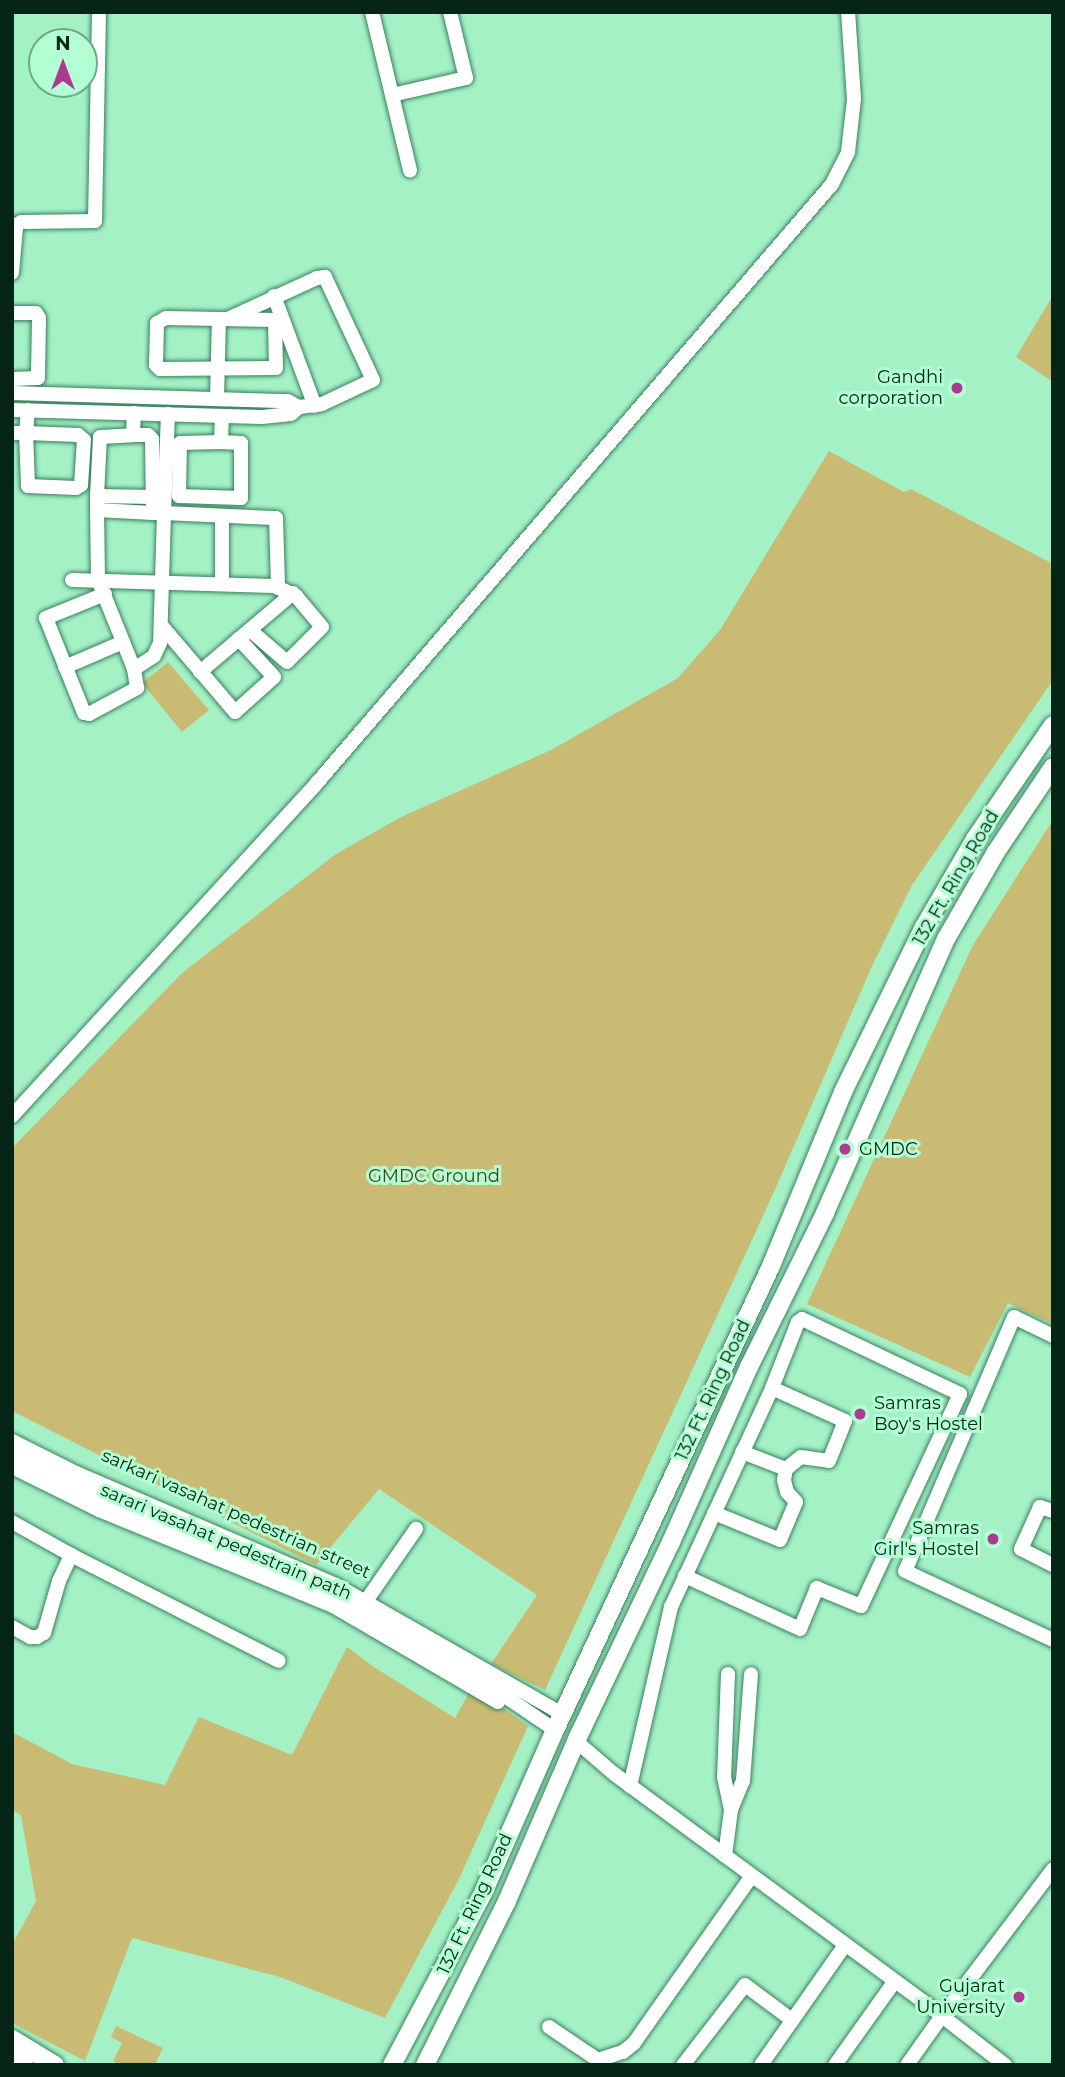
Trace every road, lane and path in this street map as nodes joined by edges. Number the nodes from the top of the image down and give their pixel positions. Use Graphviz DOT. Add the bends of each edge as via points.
graph roads {
  1 [pos="99,12"];
  2 [pos="372,12"];
  3 [pos="450,12"];
  4 [pos="848,12"];
  5 [pos="391,95"];
  6 [pos="410,170"];
  7 [pos="17,223"];
  8 [pos="12,273"];
  9 [pos="275,296"];
  10 [pos="12,313"];
  11 [pos="223,319"];
  12 [pos="218,370"];
  13 [pos="19,386"];
  14 [pos="217,399"];
  15 [pos="316,406"];
  16 [pos="299,407"];
  17 [pos="12,410"];
  18 [pos="28,410"];
  19 [pos="134,413"];
  20 [pos="167,414"];
  21 [pos="222,416"];
  22 [pos="19,433"];
  23 [pos="133,435"];
  24 [pos="221,442"];
  25 [pos="153,498"];
  26 [pos="241,498"];
  27 [pos="97,503"];
  28 [pos="159,513"];
  29 [pos="222,516"];
  30 [pos="255,517"];
  31 [pos="72,580"];
  32 [pos="98,580"];
  33 [pos="162,581"];
  34 [pos="222,584"];
  35 [pos="278,587"];
  36 [pos="293,593"];
  37 [pos="105,594"];
  38 [pos="160,625"];
  39 [pos="245,635"];
  40 [pos="123,642"];
  41 [pos="65,667"];
  42 [pos="134,669"];
  43 [pos="200,673"];
  44 [pos="1053,725"];
  45 [pos="1053,767"];
  46 [pos="12,1115"];
  47 [pos="1053,1336"];
  48 [pos="772,1388"];
  49 [pos="12,1433"];
  50 [pos="12,1441"];
  51 [pos="742,1452"];
  52 [pos="12,1454"];
  53 [pos="12,1467"];
  54 [pos="786,1469"];
  55 [pos="1053,1511"];
  56 [pos="714,1513"];
  57 [pos="12,1522"];
  58 [pos="416,1530"];
  59 [pos="71,1555"];
  60 [pos="1053,1564"];
  61 [pos="685,1576"];
  62 [pos="368,1598"];
  63 [pos="12,1628"];
  64 [pos="1053,1640"];
  65 [pos="279,1661"];
  66 [pos="728,1674"];
  67 [pos="751,1674"];
  68 [pos="550,1699"];
  69 [pos="531,1721"];
  70 [pos="558,1722"];
  71 [pos="576,1742"];
  72 [pos="630,1786"];
  73 [pos="731,1810"];
  74 [pos="725,1856"];
  75 [pos="1053,1869"];
  76 [pos="752,1876"];
  77 [pos="845,1945"];
  78 [pos="895,1982"];
  79 [pos="942,2016"];
  80 [pos="792,2020"];
  81 [pos="549,2027"];
  82 [pos="12,2039"];
  83 [pos="12,2045"];
  84 [pos="12,2058"];
  85 [pos="24,2065"];
  86 [pos="45,2065"];
  87 [pos="55,2065"];
  88 [pos="392,2065"];
  89 [pos="425,2065"];
  90 [pos="683,2065"];
  91 [pos="761,2065"];
  92 [pos="835,2065"];
  93 [pos="907,2065"];
  94 [pos="1005,2065"];
  1 -- 7 [label="street" via="95,221"];
  2 -- 5 [label="street"];
  3 -- 5 [label="street" via="466,78"];
  4 -- 46 [label="street" via="854,99 848,152 832,184 316,784"];
  5 -- 6 [label="street"];
  7 -- 8 [label="street"];
  9 -- 11 [label="street"];
  9 -- 15 [label="street"];
  9 -- 15 [label="street" via="317,278 328,278 373,378 370,384"];
  10 -- 13 [label="street" via="36,313 39,318 38,378"];
  11 -- 12 [label="street"];
  11 -- 12 [label="street" via="275,320 276,368"];
  11 -- 12 [label="street" via="163,319 157,323 156,365 160,369"];
  12 -- 14 [label="street"];
  13 -- 14 [label="street"];
  14 -- 16 [label="street" via="288,401"];
  15 -- 16 [label="street"];
  16 -- 21 [label="street" via="291,414"];
  17 -- 18 [label="street"];
  18 -- 19 [label="street"];
  18 -- 22 [label="street"];
  19 -- 20 [label="street"];
  19 -- 23 [label="street"];
  20 -- 21 [label="street"];
  20 -- 28 [label="street"];
  21 -- 24 [label="street"];
  22 -- 22 [label="street" via="81,436 85,444 81,485 28,486"];
  23 -- 25 [label="street" via="152,439"];
  23 -- 27 [label="street" via="104,435 98,440"];
  24 -- 26 [label="street" via="241,443"];
  24 -- 26 [label="street" via="180,442 178,496"];
  25 -- 27 [label="street"];
  25 -- 28 [label="street"];
  26 -- 30 [label="street" via="251,502"];
  27 -- 28 [label="street"];
  27 -- 32 [label="street"];
  28 -- 29 [label="street"];
  28 -- 33 [label="street"];
  29 -- 30 [label="street"];
  29 -- 34 [label="street"];
  30 -- 35 [label="street" via="278,522"];
  31 -- 32 [label="street"];
  32 -- 33 [label="street"];
  32 -- 37 [label="street"];
  33 -- 34 [label="street"];
  33 -- 38 [label="street"];
  34 -- 35 [label="street"];
  35 -- 36 [label="street"];
  36 -- 39 [label="street"];
  36 -- 39 [label="street" via="322,627 289,661"];
  37 -- 40 [label="street"];
  37 -- 41 [label="street" via="46,618"];
  38 -- 42 [label="street" via="157,653"];
  38 -- 43 [label="street"];
  39 -- 43 [label="street"];
  39 -- 43 [label="street" via="274,677 238,711 232,710"];
  40 -- 41 [label="street"];
  40 -- 42 [label="street"];
  41 -- 42 [label="street" via="86,714 137,688"];
  44 -- 70 [label="main road, 132 Ft. Ring Road" via="975,839 924,927 843,1092 771,1266"];
  45 -- 71 [label="main road, 132 Ft. Ring Road" via="996,852 946,939 825,1213 748,1367"];
  47 -- 64 [label="street" via="1014,1317 905,1571"];
  48 -- 51 [label="street"];
  48 -- 54 [label="street" via="845,1421 828,1461 801,1457"];
  48 -- 61 [label="street" via="802,1319 960,1394 861,1606 817,1588 800,1629"];
  49 -- 62 [label="street, sarkari vasahat pedestrian street"];
  50 -- 62 [label="street"];
  51 -- 54 [label="street"];
  51 -- 56 [label="street"];
  52 -- 70 [label="street" via="119,1506 340,1598"];
  53 -- 69 [label="street, sarari vasahat pedestrain path" via="99,1510 333,1606"];
  54 -- 56 [label="street" via="787,1492 796,1502 780,1540"];
  55 -- 60 [label="street" via="1040,1507 1021,1549"];
  56 -- 61 [label="street"];
  57 -- 59 [label="street"];
  58 -- 62 [label="street"];
  59 -- 63 [label="street" via="44,1633 30,1637"];
  59 -- 65 [label="street"];
  61 -- 72 [label="street" via="671,1606"];
  62 -- 68 [label="street, sarkari vasahat pedestrian street"];
  62 -- 70 [label="street"];
  66 -- 73 [label="street" via="724,1777"];
  67 -- 73 [label="street" via="743,1781"];
  70 -- 88 [label="main road, 132 Ft. Ring Road" via="484,1891"];
  71 -- 72 [label="street"];
  71 -- 89 [label="main road, 132 Ft. Ring Road" via="507,1901"];
  72 -- 74 [label="street"];
  73 -- 74 [label="street"];
  74 -- 76 [label="street"];
  75 -- 79 [label="street"];
  76 -- 77 [label="street"];
  76 -- 81 [label="street" via="634,2043 623,2052 598,2060"];
  77 -- 78 [label="street"];
  77 -- 80 [label="street"];
  78 -- 79 [label="street"];
  78 -- 92 [label="street"];
  79 -- 93 [label="street"];
  79 -- 94 [label="street"];
  80 -- 90 [label="street" via="745,1984"];
  80 -- 91 [label="street"];
  82 -- 87 [label="main road"];
  83 -- 86 [label="main road"];
  84 -- 85 [label="main road"];
}
